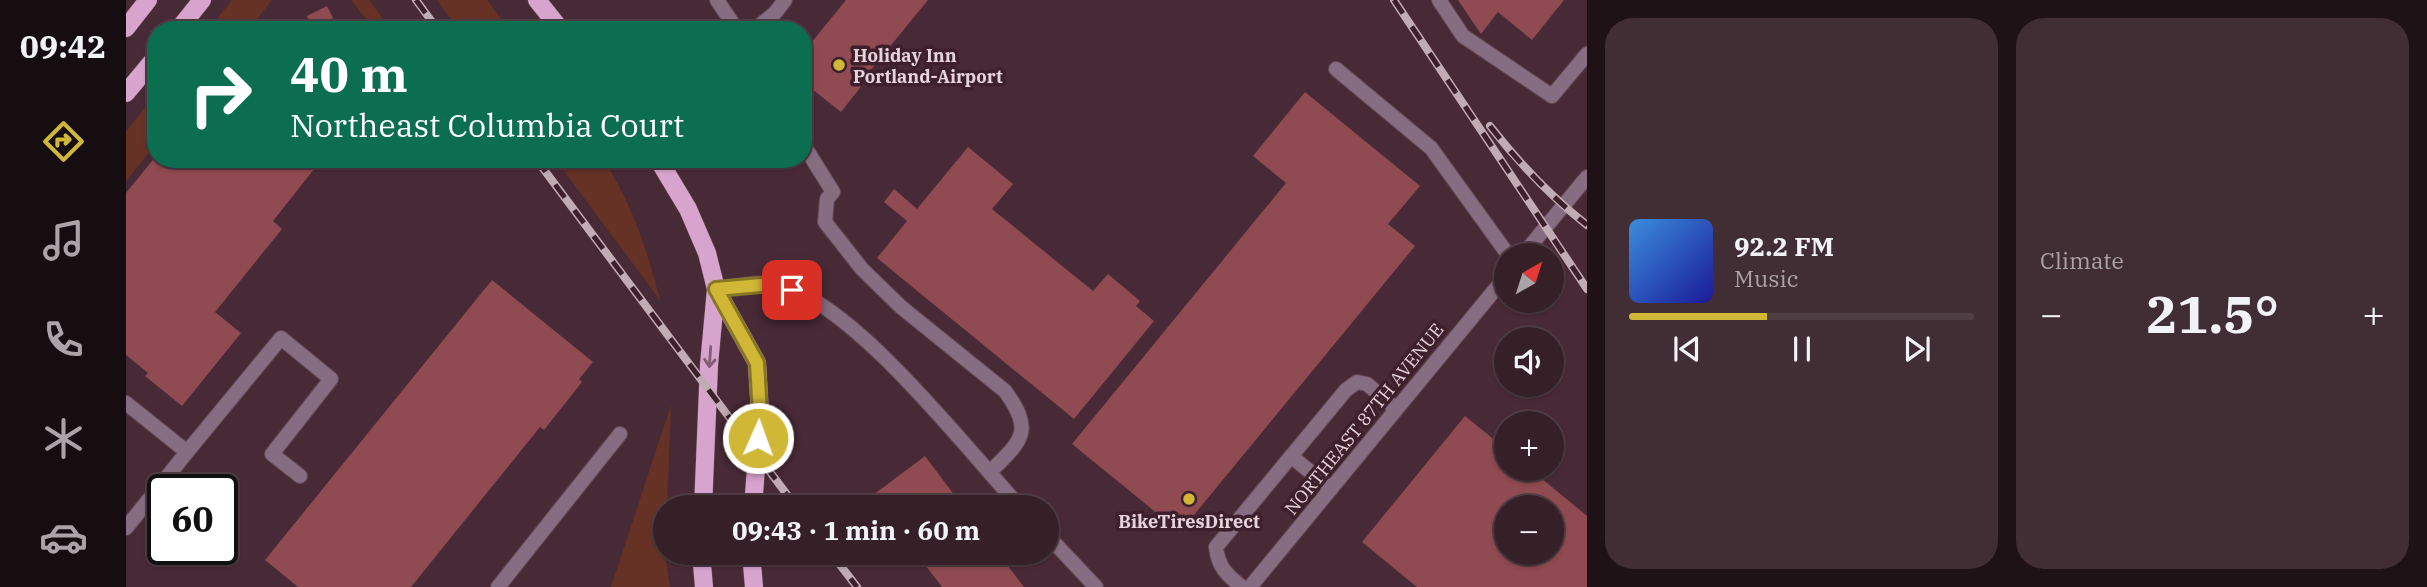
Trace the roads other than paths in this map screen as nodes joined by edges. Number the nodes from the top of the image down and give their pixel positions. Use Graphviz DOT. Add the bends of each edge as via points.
graph roads {
  1 [pos="148,0"];
  2 [pos="202,0"];
  3 [pos="537,0"];
  4 [pos="717,0"];
  5 [pos="785,0"];
  6 [pos="1439,0"];
  7 [pos="185,21"];
  8 [pos="554,21"];
  9 [pos="731,21"];
  10 [pos="765,21"];
  11 [pos="126,28"];
  12 [pos="1587,54"];
  13 [pos="147,68"];
  14 [pos="1336,69"];
  15 [pos="126,93"];
  16 [pos="812,158"];
  17 [pos="663,168"];
  18 [pos="1587,177"];
  19 [pos="1500,243"];
  20 [pos="1533,243"];
  21 [pos="716,289"];
  22 [pos="1494,291"];
  23 [pos="126,403"];
  24 [pos="1396,409"];
  25 [pos="620,434"];
  26 [pos="187,452"];
  27 [pos="1291,456"];
  28 [pos="990,472"];
  29 [pos="300,475"];
  30 [pos="1331,489"];
  31 [pos="704,495"];
  32 [pos="754,495"];
  33 [pos="1010,495"];
  34 [pos="126,528"];
  35 [pos="1059,548"];
  36 [pos="702,565"];
  37 [pos="752,565"];
  38 [pos="498,587"];
  39 [pos="704,587"];
  40 [pos="754,587"];
  41 [pos="1096,587"];
  42 [pos="1242,587"];
  43 [pos="1250,587"];
  1 -- 11 [label="main road"];
  2 -- 7 [label="main road"];
  3 -- 8 [label="main road"];
  4 -- 9 [label="street"];
  5 -- 10 [label="street"];
  6 -- 12 [label="street" via="1463,36 1552,96"];
  13 -- 15 [label="main road"];
  14 -- 19 [label="street" via="1431,148"];
  16 -- 28 [label="street" via="834,192 827,199 825,222 836,239 889,296 1015,404 1023,428 1020,441"];
  17 -- 21 [label="main road" via="688,209"];
  18 -- 20 [label="street"];
  21 -- 28 [label="street" via="772,284 837,316 915,390"];
  21 -- 31 [label="main road, one-way"];
  21 -- 32 [label="main road" via="757,363 760,414"];
  22 -- 24 [label="street, NORTHEAST 87TH AVENUE"];
  23 -- 26 [label="street"];
  24 -- 27 [label="street" via="1367,384 1357,382"];
  24 -- 30 [label="street, NORTHEAST 87TH AVENUE"];
  25 -- 38 [label="street"];
  26 -- 29 [label="street" via="281,338 331,379 272,454"];
  26 -- 34 [label="street"];
  27 -- 30 [label="street"];
  27 -- 42 [label="street" via="1216,547 1218,563"];
  28 -- 33 [label="street"];
  30 -- 43 [label="street, NORTHEAST 87TH AVENUE"];
  35 -- 41 [label="street"];
  36 -- 39 [label="main road"];
  37 -- 40 [label="main road"];
}
